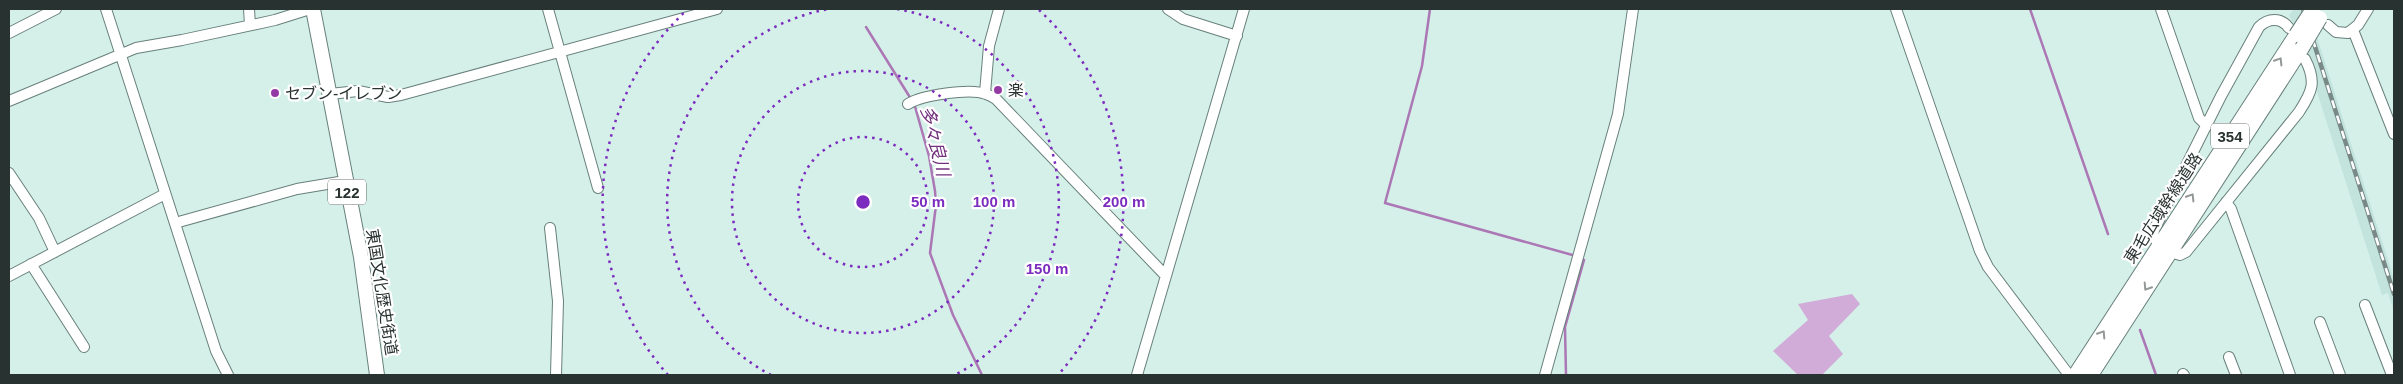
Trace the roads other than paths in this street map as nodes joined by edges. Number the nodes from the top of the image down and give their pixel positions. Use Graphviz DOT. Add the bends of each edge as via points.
graph roads {
  1 [pos="56,9"];
  2 [pos="106,9"];
  3 [pos="249,9"];
  4 [pos="311,9"];
  5 [pos="548,9"];
  6 [pos="717,9"];
  7 [pos="999,9"];
  8 [pos="1168,9"];
  9 [pos="1244,9"];
  10 [pos="1633,9"];
  11 [pos="1896,9"];
  12 [pos="2161,9"];
  13 [pos="2368,9"];
  14 [pos="2322,15"];
  15 [pos="250,25"];
  16 [pos="2353,30"];
  17 [pos="9,33"];
  18 [pos="1237,36"];
  19 [pos="2298,42"];
  20 [pos="560,51"];
  21 [pos="121,54"];
  22 [pos="985,93"];
  23 [pos="330,94"];
  24 [pos="9,101"];
  25 [pos="908,104"];
  26 [pos="2207,126"];
  27 [pos="2394,134"];
  28 [pos="9,173"];
  29 [pos="345,181"];
  30 [pos="598,188"];
  31 [pos="165,194"];
  32 [pos="2226,202"];
  33 [pos="175,222"];
  34 [pos="550,228"];
  35 [pos="2165,249"];
  36 [pos="55,252"];
  37 [pos="31,264"];
  38 [pos="1165,275"];
  39 [pos="9,276"];
  40 [pos="2365,306"];
  41 [pos="2320,322"];
  42 [pos="84,347"];
  43 [pos="2229,357"];
  44 [pos="228,375"];
  45 [pos="377,375"];
  46 [pos="556,375"];
  47 [pos="1136,375"];
  48 [pos="1545,375"];
  49 [pos="2069,375"];
  50 [pos="2075,375"];
  51 [pos="2091,375"];
  52 [pos="2236,375"];
  53 [pos="2290,375"];
  54 [pos="2340,375"];
  55 [pos="2392,375"];
  1 -- 17 [label="street"];
  2 -- 21 [label="street"];
  3 -- 15 [label="street"];
  4 -- 15 [label="street"];
  4 -- 23 [label="highway, 東国文化歴史街道 / 122"];
  5 -- 20 [label="street"];
  6 -- 20 [label="street"];
  7 -- 22 [label="street" via="989,46"];
  8 -- 18 [label="street" via="1183,19"];
  9 -- 18 [label="street"];
  10 -- 48 [label="street" via="1618,114"];
  11 -- 49 [label="street" via="1980,251 1988,267"];
  12 -- 26 [label="street" via="2200,118"];
  13 -- 16 [label="street"];
  14 -- 16 [label="street" via="2333,30 2342,34"];
  14 -- 19 [label="highway, 東毛広域幹線道路 / 354, bridge"];
  15 -- 21 [label="street" via="136,48"];
  16 -- 27 [label="street"];
  18 -- 38 [label="street"];
  19 -- 26 [label="street" via="2283,22 2276,20 2262,25"];
  19 -- 32 [label="street" via="2312,75 2308,98"];
  19 -- 35 [label="highway, 東毛広域幹線道路 / 354"];
  20 -- 23 [label="street" via="402,95 388,97 358,91"];
  20 -- 30 [label="street"];
  21 -- 24 [label="street"];
  21 -- 31 [label="street"];
  22 -- 25 [label="street" via="916,98"];
  22 -- 38 [label="street" via="1003,106"];
  23 -- 29 [label="highway, 東国文化歴史街道 / 122"];
  26 -- 35 [label="street" via="2154,230 2153,237"];
  28 -- 36 [label="street" via="40,218"];
  29 -- 33 [label="street" via="297,189"];
  29 -- 45 [label="highway, 東国文化歴史街道 / 122" via="361,257"];
  31 -- 33 [label="street"];
  31 -- 36 [label="street"];
  32 -- 35 [label="street" via="2186,252 2180,255"];
  32 -- 53 [label="street" via="2231,208"];
  33 -- 44 [label="street" via="216,351"];
  34 -- 46 [label="street" via="558,301"];
  50 -- 35 [label="highway, 東毛広域幹線道路 / 354, one-way"];
  35 -- 51 [label="highway, 東毛広域幹線道路 / 354, one-way"];
  36 -- 37 [label="street"];
  37 -- 39 [label="street"];
  37 -- 42 [label="street"];
  38 -- 47 [label="street"];
  40 -- 55 [label="street"];
  41 -- 54 [label="street"];
  43 -- 52 [label="street"];
}
